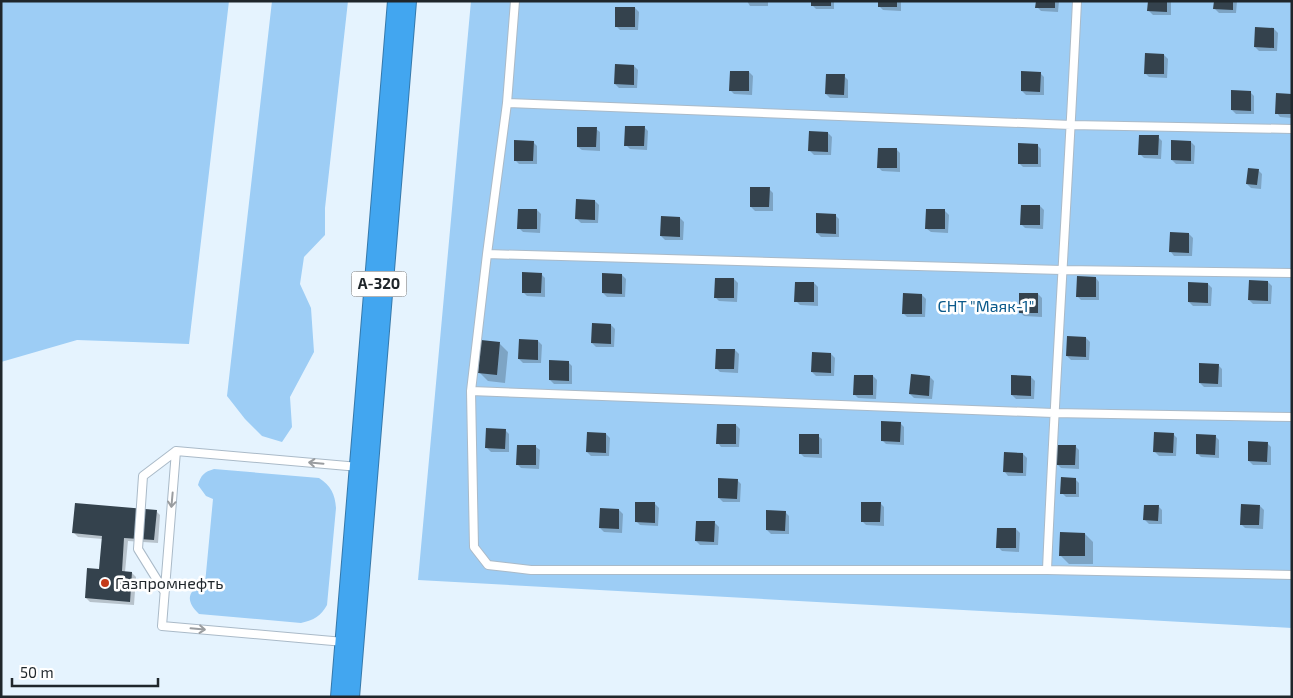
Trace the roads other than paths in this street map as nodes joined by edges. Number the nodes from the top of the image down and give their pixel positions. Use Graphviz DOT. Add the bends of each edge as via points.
graph roads {
  1 [pos="402,1"];
  2 [pos="515,1"];
  3 [pos="1077,1"];
  4 [pos="507,103"];
  5 [pos="1071,125"];
  6 [pos="1292,129"];
  7 [pos="487,254"];
  8 [pos="1062,270"];
  9 [pos="1292,273"];
  10 [pos="471,391"];
  11 [pos="1053,414"];
  12 [pos="1292,417"];
  13 [pos="176,451"];
  14 [pos="364,468"];
  15 [pos="1047,570"];
  16 [pos="1292,575"];
  17 [pos="164,591"];
  18 [pos="350,642"];
  19 [pos="346,697"];
  1 -- 14 [label="highway, А-320"];
  2 -- 4 [label="lane"];
  3 -- 5 [label="lane"];
  4 -- 5 [label="lane"];
  4 -- 7 [label="lane"];
  5 -- 6 [label="lane"];
  5 -- 8 [label="lane"];
  7 -- 8 [label="lane"];
  7 -- 10 [label="lane"];
  8 -- 9 [label="lane"];
  8 -- 11 [label="lane"];
  10 -- 11 [label="lane"];
  10 -- 15 [label="lane" via="474,547 488,565 531,570"];
  11 -- 12 [label="lane"];
  11 -- 15 [label="lane"];
  14 -- 13 [label="lane, one-way"];
  13 -- 17 [label="lane, one-way"];
  13 -- 17 [label="lane" via="143,476 138,549"];
  14 -- 18 [label="highway, А-320"];
  15 -- 16 [label="lane"];
  17 -- 18 [label="lane, one-way" via="162,626"];
  18 -- 19 [label="highway, А-320"];
}
